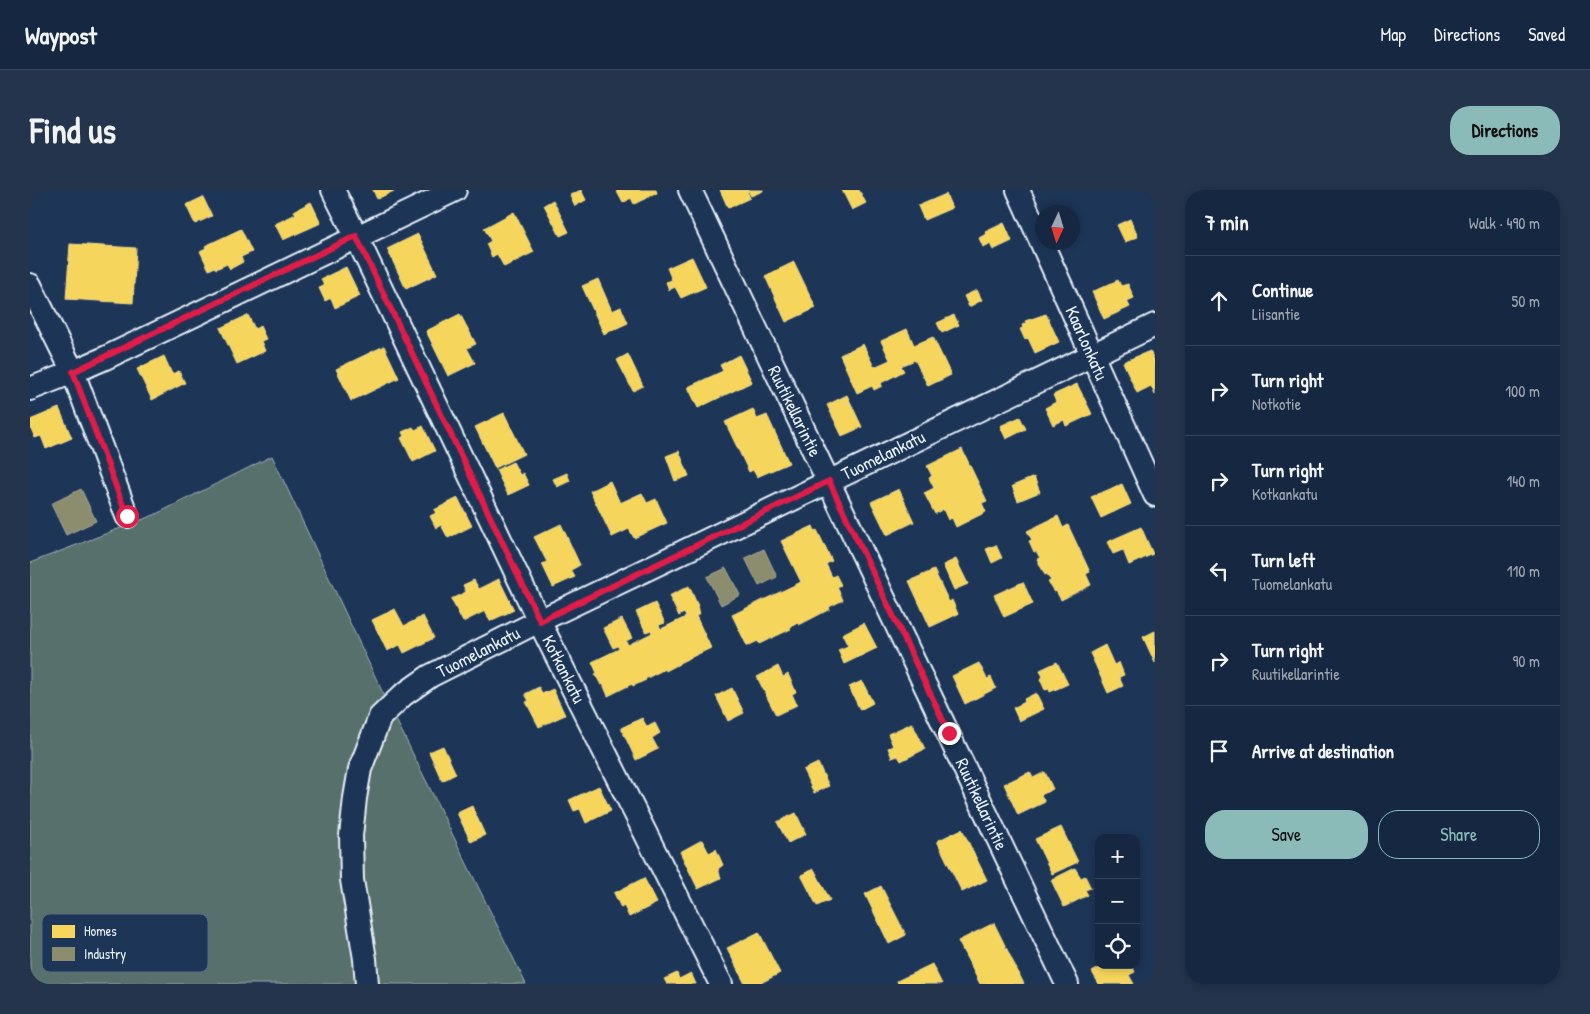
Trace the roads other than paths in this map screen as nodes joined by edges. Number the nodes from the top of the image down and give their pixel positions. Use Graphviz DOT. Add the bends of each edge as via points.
graph roads {
  1 [pos="333,190"];
  2 [pos="456,190"];
  3 [pos="690,190"];
  4 [pos="1018,190"];
  5 [pos="356,236"];
  6 [pos="30,285"];
  7 [pos="1155,325"];
  8 [pos="1092,354"];
  9 [pos="73,372"];
  10 [pos="30,389"];
  11 [pos="829,481"];
  12 [pos="1155,496"];
  13 [pos="127,516"];
  14 [pos="540,621"];
  15 [pos="367,984"];
  16 [pos="721,984"];
  17 [pos="1067,984"];
  1 -- 5 [label="street, Kotkankatu"];
  2 -- 5 [label="street"];
  3 -- 11 [label="street, Ruutikellarintie"];
  4 -- 8 [label="street, Kaarlonkatu"];
  5 -- 9 [label="street"];
  5 -- 14 [label="street, Kotkankatu"];
  6 -- 9 [label="street"];
  7 -- 8 [label="street, Tuomelankatu"];
  8 -- 11 [label="street, Tuomelankatu"];
  8 -- 12 [label="street, Kaarlonkatu"];
  9 -- 10 [label="street"];
  9 -- 13 [label="street"];
  11 -- 14 [label="street, Tuomelankatu"];
  11 -- 17 [label="street, Ruutikellarintie"];
  14 -- 15 [label="street, Tuomelankatu" via="430,676 380,717 360,769 351,836 352,880"];
  14 -- 16 [label="street, Kotkankatu"];
}
